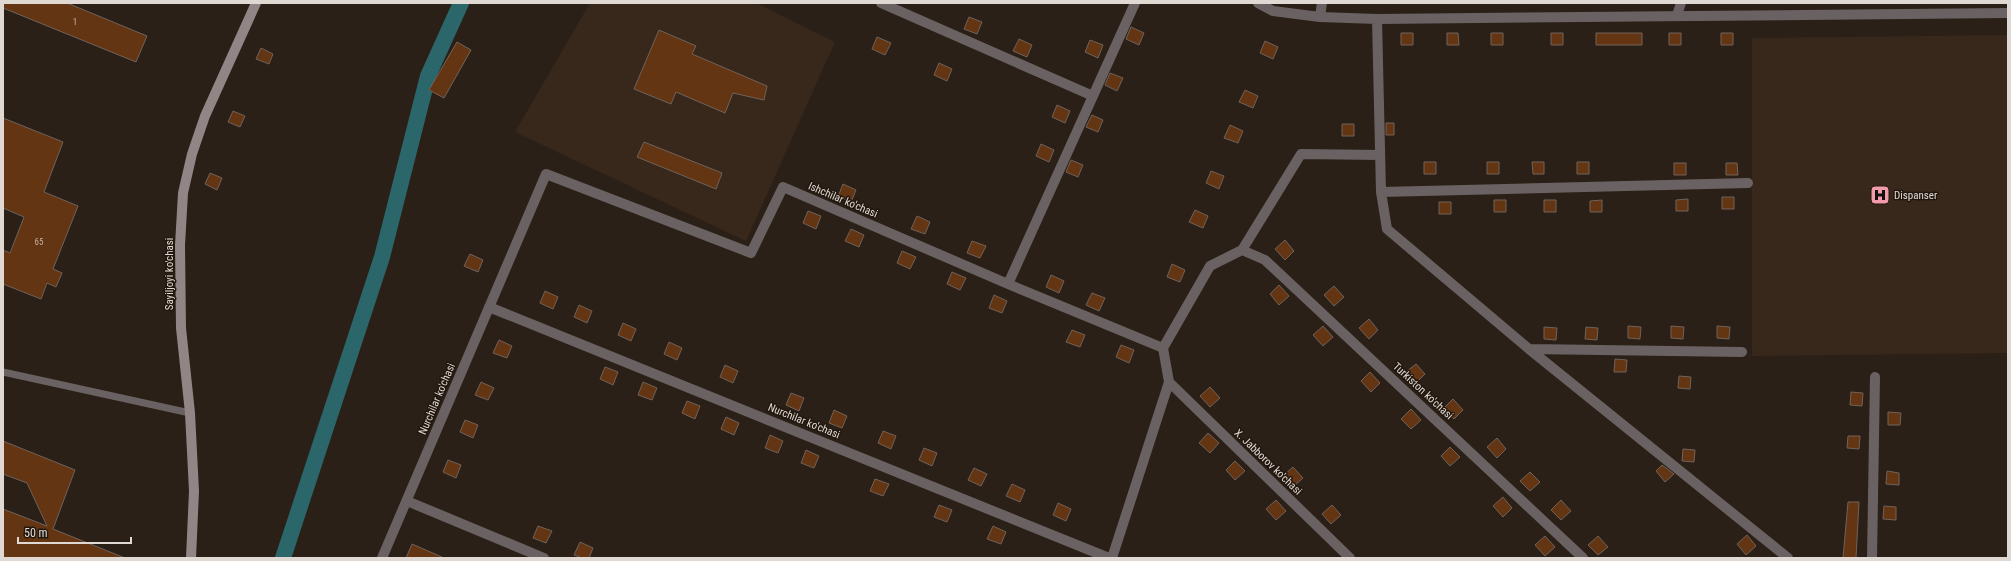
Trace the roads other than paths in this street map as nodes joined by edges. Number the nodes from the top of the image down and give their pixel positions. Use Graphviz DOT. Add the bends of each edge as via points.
graph roads {
  1 [pos="256,3"];
  2 [pos="882,3"];
  3 [pos="1135,3"];
  4 [pos="1258,3"];
  5 [pos="1322,3"];
  6 [pos="1681,3"];
  7 [pos="1863,3"];
  8 [pos="1859,13"];
  9 [pos="2008,13"];
  10 [pos="1677,15"];
  11 [pos="1320,17"];
  12 [pos="1377,19"];
  13 [pos="1093,96"];
  14 [pos="1380,155"];
  15 [pos="546,174"];
  16 [pos="1748,183"];
  17 [pos="1381,192"];
  18 [pos="1242,250"];
  19 [pos="1008,284"];
  20 [pos="489,307"];
  21 [pos="1163,348"];
  22 [pos="1529,349"];
  23 [pos="1742,352"];
  24 [pos="3,372"];
  25 [pos="1875,377"];
  26 [pos="1169,382"];
  27 [pos="190,413"];
  28 [pos="407,501"];
  29 [pos="190,558"];
  30 [pos="382,558"];
  31 [pos="544,558"];
  32 [pos="1110,558"];
  33 [pos="1350,558"];
  34 [pos="1583,558"];
  35 [pos="1788,558"];
  36 [pos="1872,558"];
  1 -- 27 [label="main road, Sayiljoyi ko'chasi" via="205,116 192,154 183,193 180,244 181,328"];
  2 -- 13 [label="street"];
  3 -- 13 [label="street"];
  4 -- 11 [label="street" via="1272,11"];
  5 -- 11 [label="street"];
  6 -- 10 [label="street"];
  7 -- 8 [label="street"];
  8 -- 9 [label="street"];
  8 -- 10 [label="street"];
  10 -- 12 [label="street"];
  11 -- 12 [label="street"];
  12 -- 14 [label="street"];
  13 -- 19 [label="street"];
  14 -- 17 [label="street"];
  14 -- 18 [label="street" via="1302,154"];
  15 -- 19 [label="street, Ishchilar ko'chasi" via="751,253 783,187"];
  15 -- 20 [label="street, Nurchilar ko'chasi"];
  16 -- 17 [label="street"];
  17 -- 22 [label="street" via="1387,229"];
  18 -- 21 [label="street" via="1210,266"];
  18 -- 34 [label="street, Turkiston ko'chasi" via="1265,260"];
  19 -- 21 [label="street, Ishchilar ko'chasi"];
  20 -- 28 [label="street, Nurchilar ko'chasi"];
  20 -- 32 [label="street, Nurchilar ko'chasi"];
  21 -- 26 [label="street"];
  22 -- 23 [label="street"];
  22 -- 35 [label="street"];
  24 -- 27 [label="lane"];
  25 -- 36 [label="street"];
  26 -- 32 [label="street"];
  26 -- 33 [label="street, X. Jabborov ko'chasi"];
  27 -- 29 [label="main road, Sayiljoyi ko'chasi" via="194,491"];
  28 -- 30 [label="street, Nurchilar ko'chasi"];
  28 -- 31 [label="street"];
}
